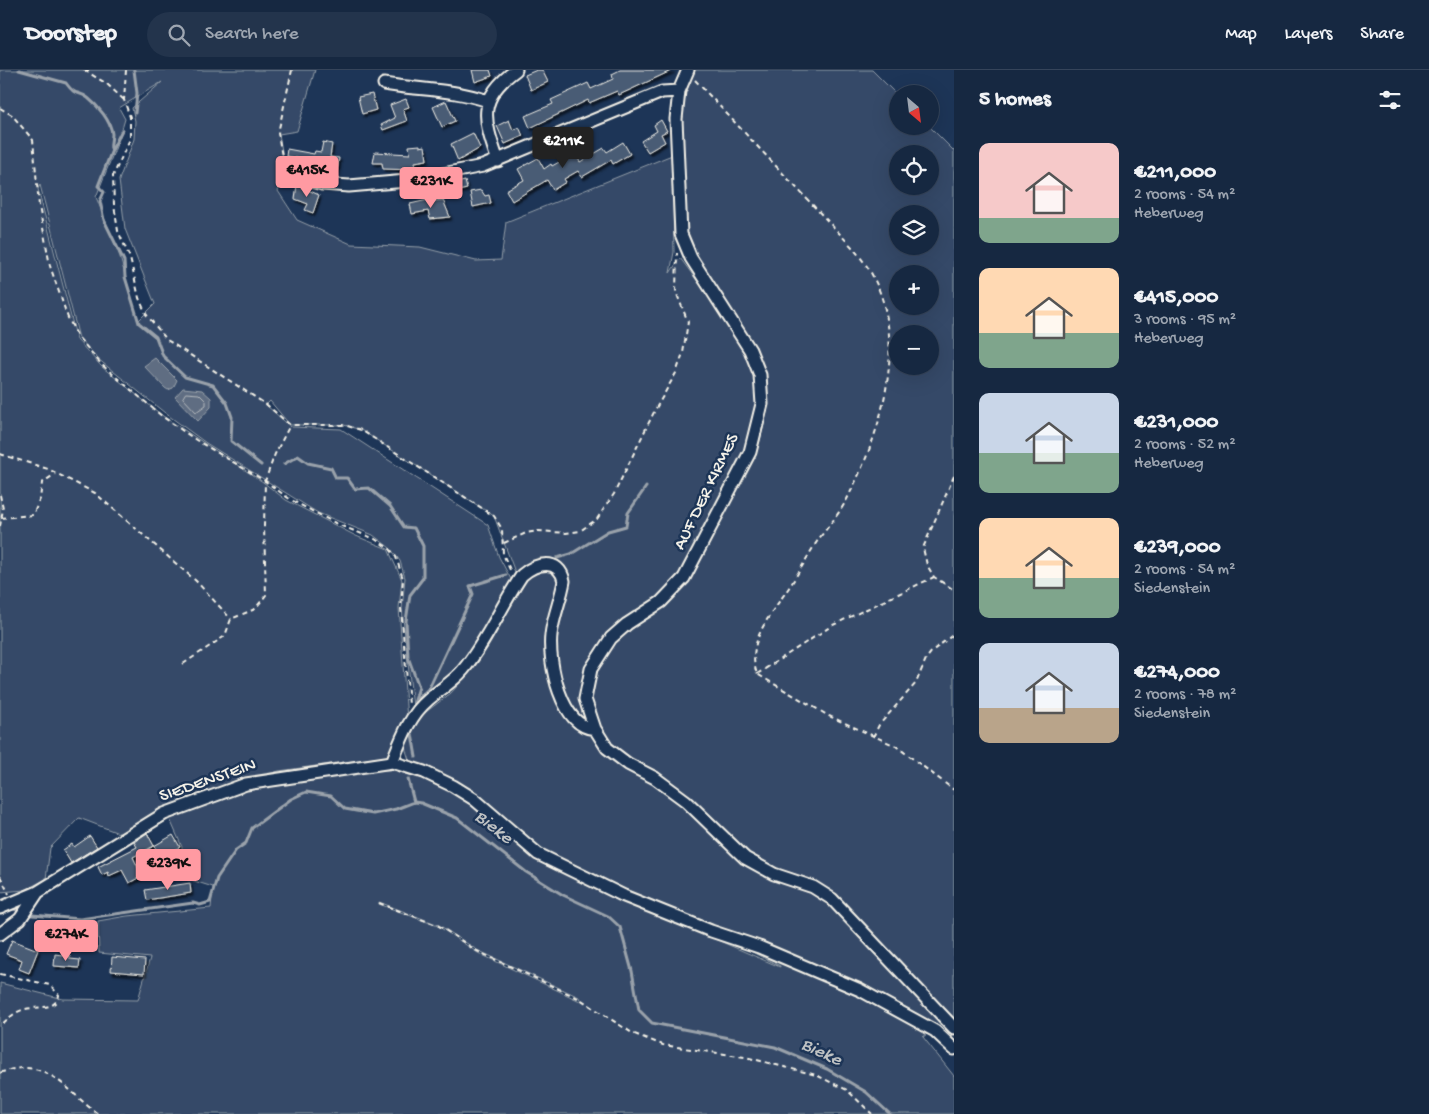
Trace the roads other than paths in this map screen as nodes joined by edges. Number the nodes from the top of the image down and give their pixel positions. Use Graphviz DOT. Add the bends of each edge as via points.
graph roads {
  1 [pos="516,70"];
  2 [pos="687,71"];
  3 [pos="384,84"];
  4 [pos="679,91"];
  5 [pos="488,100"];
  6 [pos="498,161"];
  7 [pos="308,180"];
  8 [pos="595,729"];
  9 [pos="392,762"];
  10 [pos="38,892"];
  11 [pos="0,908"];
  12 [pos="0,934"];
  13 [pos="954,1028"];
  14 [pos="954,1049"];
  1 -- 5 [label="street" via="502,80"];
  2 -- 4 [label="street, AUF DER KIRMES"];
  3 -- 5 [label="street" via="422,91 443,89"];
  4 -- 6 [label="street" via="662,92"];
  4 -- 8 [label="street, AUF DER KIRMES" via="676,119 681,234 691,258 750,350 760,375 762,404 750,452 684,578 661,602 611,638 591,669 585,699"];
  5 -- 6 [label="street" via="486,126"];
  6 -- 7 [label="street" via="407,181 350,186"];
  8 -- 9 [label="street" via="584,728 575,721 557,686 551,635 564,581 560,570 550,564 537,565 516,583 463,670 427,700 410,720"];
  8 -- 13 [label="street" via="607,748 686,801 745,858 774,874 813,887 832,899"];
  9 -- 10 [label="street, SIEDENSTEIN" via="271,779 205,798 164,814"];
  9 -- 14 [label="street" via="424,772 474,799 538,854 624,896 860,990 935,1031"];
  10 -- 11 [label="street, SIEDENSTEIN"];
  10 -- 12 [label="street" via="20,918"];
}
